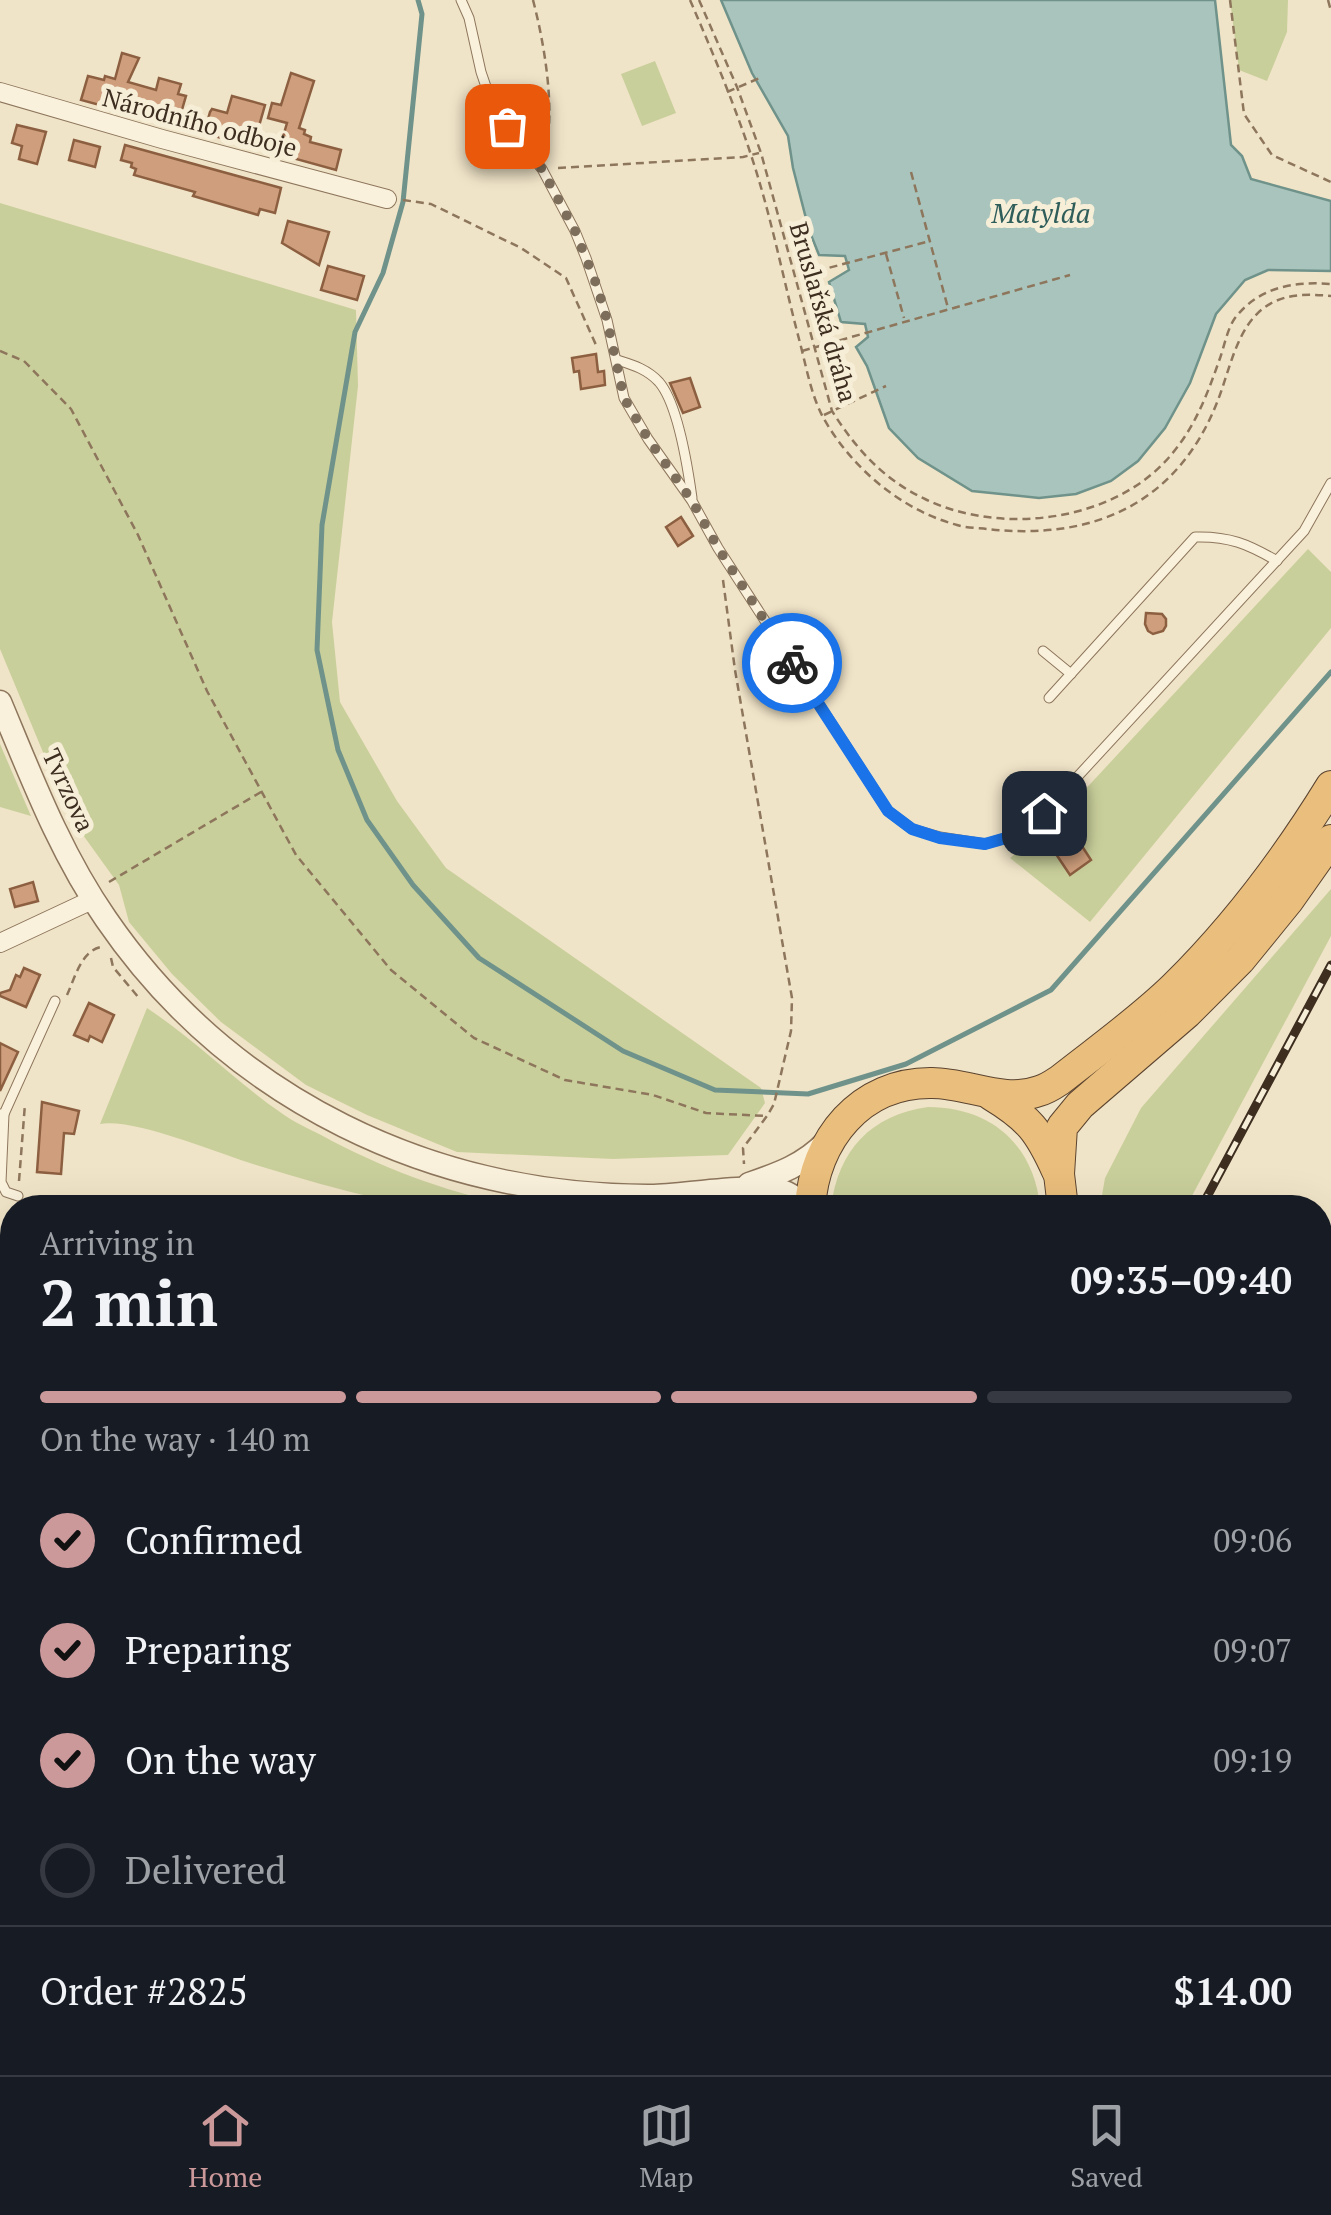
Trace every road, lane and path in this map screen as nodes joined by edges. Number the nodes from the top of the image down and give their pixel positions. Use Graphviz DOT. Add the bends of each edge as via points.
graph roads {
  1 [pos="460,0"];
  2 [pos="533,0"];
  3 [pos="690,0"];
  4 [pos="699,0"];
  5 [pos="1230,0"];
  6 [pos="1328,0"];
  7 [pos="1331,10"];
  8 [pos="762,77"];
  9 [pos="737,87"];
  10 [pos="0,92"];
  11 [pos="726,92"];
  12 [pos="760,152"];
  13 [pos="751,156"];
  14 [pos="542,169"];
  15 [pos="911,172"];
  16 [pos="1331,182"];
  17 [pos="387,199"];
  18 [pos="408,201"];
  19 [pos="930,240"];
  20 [pos="885,252"];
  21 [pos="817,271"];
  22 [pos="1070,276"];
  23 [pos="1331,284"];
  24 [pos="1331,296"];
  25 [pos="948,309"];
  26 [pos="905,322"];
  27 [pos="596,345"];
  28 [pos="813,348"];
  29 [pos="802,350"];
  30 [pos="0,351"];
  31 [pos="616,360"];
  32 [pos="886,386"];
  33 [pos="832,411"];
  34 [pos="822,416"];
  35 [pos="1331,483"];
  36 [pos="692,501"];
  37 [pos="718,548"];
  38 [pos="1277,560"];
  39 [pos="1043,651"];
  40 [pos="1071,674"];
  41 [pos="1050,698"];
  42 [pos="0,702"];
  43 [pos="1331,786"];
  44 [pos="262,792"];
  45 [pos="1331,840"];
  46 [pos="100,891"];
  47 [pos="0,943"];
  48 [pos="107,946"];
  49 [pos="110,956"];
  50 [pos="138,998"];
  51 [pos="59,1002"];
  52 [pos="987,1092"];
  53 [pos="25,1102"];
  54 [pos="2,1114"];
  55 [pos="768,1116"];
  56 [pos="829,1139"];
  57 [pos="744,1167"];
  58 [pos="1058,1174"];
  59 [pos="732,1190"];
  60 [pos="15,1195"];
  61 [pos="18,1195"];
  62 [pos="636,1195"];
  63 [pos="689,1195"];
  64 [pos="789,1195"];
  65 [pos="810,1195"];
  66 [pos="1061,1195"];
  1 -- 14 [label="lane" via="494,110"];
  2 -- 14 [label="path" via="548,79"];
  3 -- 11 [label="path"];
  4 -- 9 [label="path, Bruslařská dráha"];
  5 -- 16 [label="path" via="1244,114 1272,155"];
  6 -- 7 [label="path"];
  8 -- 9 [label="path"];
  9 -- 11 [label="path"];
  9 -- 12 [label="path, Bruslařská dráha"];
  10 -- 17 [label="street, Národního odboje"];
  11 -- 13 [label="path"];
  12 -- 13 [label="path"];
  12 -- 28 [label="path, Bruslařská dráha"];
  13 -- 14 [label="path"];
  13 -- 29 [label="path"];
  14 -- 31 [label="lane" via="592,272"];
  15 -- 19 [label="path"];
  18 -- 27 [label="path" via="431,204 566,278"];
  19 -- 20 [label="path"];
  19 -- 25 [label="path"];
  20 -- 21 [label="path"];
  20 -- 26 [label="path"];
  22 -- 25 [label="path"];
  23 -- 33 [label="path, Bruslařská dráha" via="1291,284 1262,294 1234,320 1205,403 1171,456 1115,500 1059,517 990,517 938,506 868,459"];
  24 -- 34 [label="path" via="1304,293 1264,307 1248,326 1188,457 1143,500 1086,524 1020,533 958,526 892,495 849,456"];
  25 -- 26 [label="path"];
  26 -- 28 [label="path"];
  28 -- 29 [label="path"];
  28 -- 33 [label="path, Bruslařská dráha"];
  29 -- 34 [label="path"];
  30 -- 44 [label="path" via="24,360 72,409"];
  31 -- 36 [label="lane" via="624,398"];
  31 -- 36 [label="lane" via="640,367 660,384 678,425"];
  32 -- 33 [label="path"];
  33 -- 34 [label="path"];
  35 -- 38 [label="lane" via="1304,531"];
  36 -- 37 [label="lane"];
  37 -- 38 [label="lane" via="888,811 912,829 985,844 1013,836 1044,813"];
  37 -- 55 [label="path" via="792,998 792,1031"];
  38 -- 40 [label="lane" via="1219,536 1194,537"];
  39 -- 40 [label="lane"];
  40 -- 41 [label="lane"];
  42 -- 46 [label="street, Tvrzova" via="79,875"];
  43 -- 52 [label="highway" via="1266,884 1170,990 1060,1080 1017,1096"];
  44 -- 46 [label="path"];
  44 -- 55 [label="path" via="296,854 391,970 474,1038 565,1080 654,1095 706,1114"];
  45 -- 58 [label="highway" via="1240,960 1062,1127"];
  46 -- 47 [label="street"];
  46 -- 62 [label="street, Tvrzova" via="106,920 150,976 220,1045 328,1119 488,1178"];
  48 -- 51 [label="path" via="86,955"];
  49 -- 50 [label="path"];
  51 -- 54 [label="lane"];
  52 -- 56 [label="highway" via="930,1082 895,1088 861,1106"];
  52 -- 58 [label="highway" via="1043,1140"];
  53 -- 61 [label="path"];
  54 -- 60 [label="lane" via="0,1182"];
  55 -- 57 [label="path" via="743,1148"];
  56 -- 59 [label="street" via="790,1169"];
  56 -- 65 [label="highway"];
  58 -- 66 [label="highway"];
  59 -- 63 [label="street, Tvrzova"];
  59 -- 64 [label="street"];
}
